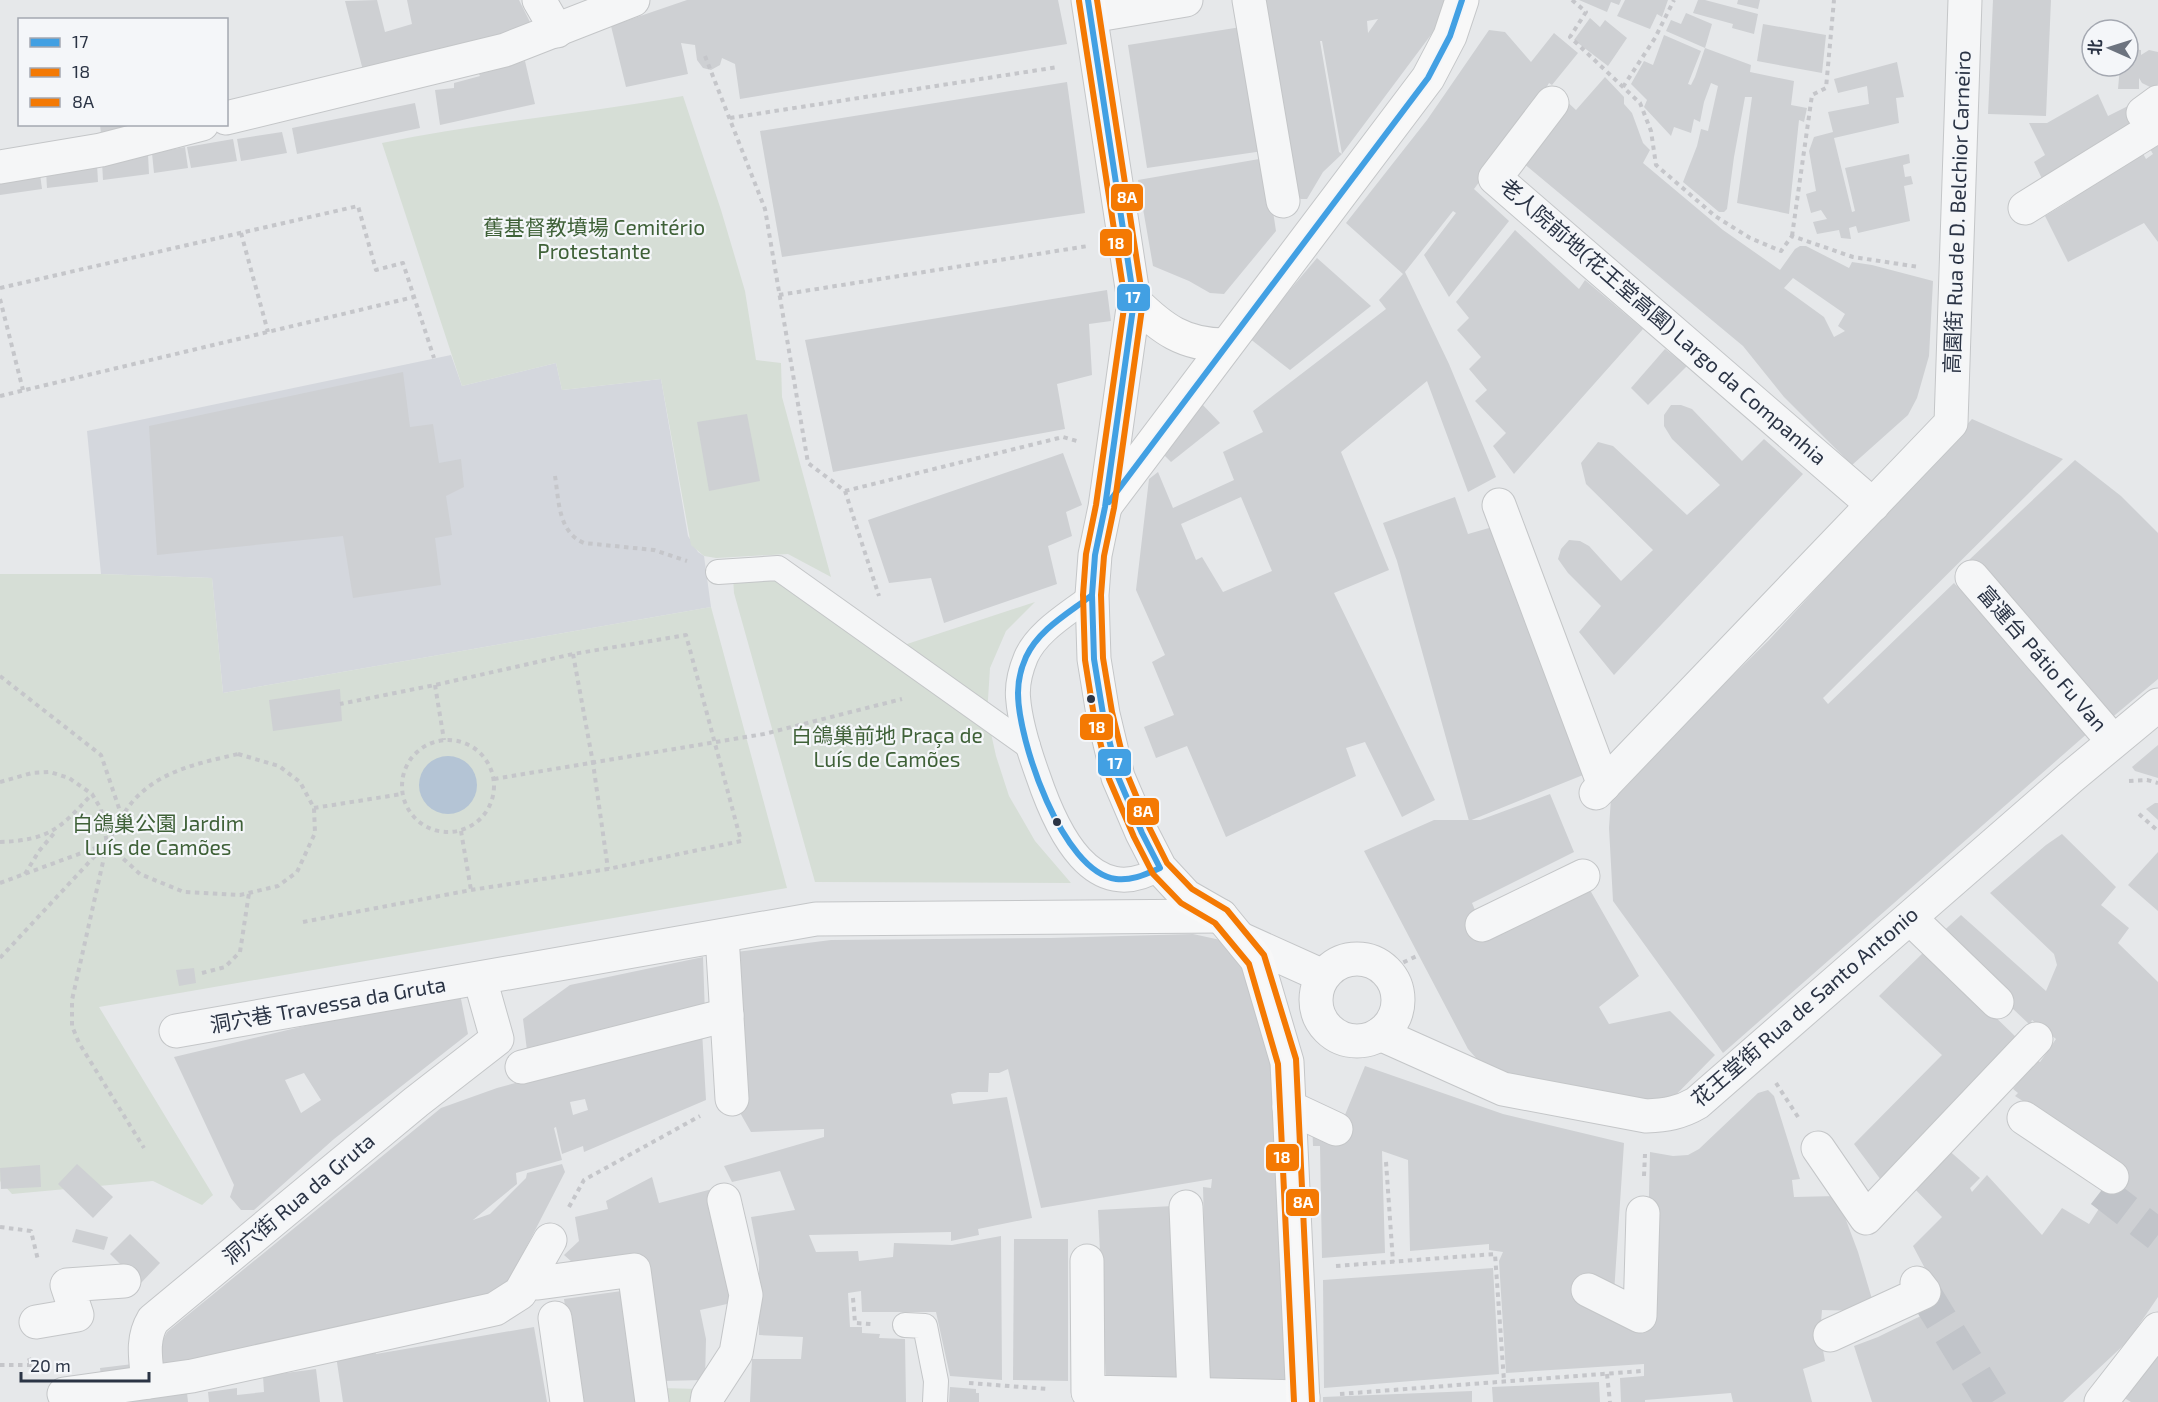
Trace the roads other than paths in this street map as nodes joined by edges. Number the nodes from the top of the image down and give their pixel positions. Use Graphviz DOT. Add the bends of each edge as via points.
graph roads {
  1 [pos="539,0"];
  2 [pos="633,0"];
  3 [pos="1186,0"];
  4 [pos="1249,0"];
  5 [pos="1462,0"];
  6 [pos="1965,0"];
  7 [pos="1089,8"];
  8 [pos="557,31"];
  9 [pos="2158,102"];
  10 [pos="1552,103"];
  11 [pos="228,118"];
  12 [pos="194,126"];
  13 [pos="0,167"];
  14 [pos="1283,201"];
  15 [pos="2025,208"];
  16 [pos="1134,301"];
  17 [pos="1225,345"];
  18 [pos="1499,505"];
  19 [pos="1873,505"];
  20 [pos="1105,507"];
  21 [pos="718,572"];
  22 [pos="1972,577"];
  23 [pos="1092,595"];
  24 [pos="2158,705"];
  25 [pos="2113,741"];
  26 [pos="1028,746"];
  27 [pos="1160,868"];
  28 [pos="1583,876"];
  29 [pos="1910,918"];
  30 [pos="1482,925"];
  31 [pos="1231,927"];
  32 [pos="722,936"];
  33 [pos="1323,976"];
  34 [pos="480,979"];
  35 [pos="1996,1002"];
  36 [pos="727,1015"];
  37 [pos="176,1031"];
  38 [pos="1380,1034"];
  39 [pos="2036,1039"];
  40 [pos="522,1067"];
  41 [pos="732,1099"];
  42 [pos="1289,1107"];
  43 [pos="2024,1118"];
  44 [pos="1336,1129"];
  45 [pos="1818,1148"];
  46 [pos="2112,1177"];
  47 [pos="724,1200"];
  48 [pos="1186,1207"];
  49 [pos="1643,1213"];
  50 [pos="550,1240"];
  51 [pos="1087,1261"];
  52 [pos="535,1278"];
  53 [pos="124,1281"];
  54 [pos="1917,1283"];
  55 [pos="1588,1290"];
  56 [pos="555,1318"];
  57 [pos="36,1322"];
  58 [pos="905,1325"];
  59 [pos="2158,1329"];
  60 [pos="1830,1335"];
  61 [pos="148,1382"];
  62 [pos="936,1391"];
  63 [pos="64,1394"];
  64 [pos="1194,1395"];
  65 [pos="1158,1398"];
  66 [pos="1303,1400"];
  67 [pos="567,1402"];
  68 [pos="652,1402"];
  69 [pos="707,1402"];
  70 [pos="2101,1402"];
  1 -- 8 [label="street"];
  2 -- 8 [label="street"];
  3 -- 7 [label="street"];
  4 -- 14 [label="street"];
  5 -- 17 [label="street" via="1450,36 1428,78"];
  6 -- 19 [label="street, 高園街 Rua de D. Belchior Carneiro" via="1951,423"];
  7 -- 16 [label="street"];
  8 -- 11 [label="street" via="505,50"];
  9 -- 15 [label="street" via="2143,112 2154,128"];
  10 -- 19 [label="street, 老人院前地(花王堂高園) Largo da Companhia" via="1495,178"];
  12 -- 13 [label="street" via="101,150"];
  16 -- 17 [label="street" via="1154,321 1188,341"];
  16 -- 20 [label="street"];
  17 -- 20 [label="street"];
  18 -- 19 [label="street" via="1600,789"];
  20 -- 23 [label="street"];
  21 -- 26 [label="lane" via="778,568"];
  22 -- 25 [label="street, 富運台 Pátio Fu Van"];
  23 -- 26 [label="lane" via="1038,639 1028,654 1018,683"];
  23 -- 27 [label="street" via="1094,659 1102,714 1118,777"];
  24 -- 25 [label="street, 花王堂街 Rua de Santo Antonio"];
  25 -- 29 [label="street, 花王堂街 Rua de Santo Antonio"];
  26 -- 27 [label="lane" via="1046,800 1080,859 1115,880 1135,879"];
  27 -- 31 [label="street" via="1186,896"];
  28 -- 30 [label="street"];
  29 -- 35 [label="street"];
  29 -- 38 [label="street, 花王堂街 Rua de Santo Antonio" via="1697,1103 1681,1112 1646,1116 1503,1089"];
  31 -- 32 [label="street" via="816,919"];
  31 -- 33 [label="street"];
  31 -- 42 [label="street" via="1257,960 1287,1062"];
  32 -- 34 [label="street, 洞穴巷 Travessa da Gruta"];
  32 -- 36 [label="street"];
  33 -- 38 [label="street" via="1316,1006 1325,1025 1350,1041"];
  33 -- 38 [label="street" via="1339,963 1359,958 1386,970 1393,979 1398,999 1394,1019"];
  34 -- 37 [label="street, 洞穴巷 Travessa da Gruta"];
  34 -- 61 [label="street, 洞穴街 Rua da Gruta" via="497,1039 153,1320 144,1341"];
  36 -- 40 [label="street"];
  36 -- 41 [label="street"];
  39 -- 45 [label="street" via="1866,1218"];
  42 -- 44 [label="street"];
  42 -- 66 [label="street"];
  43 -- 46 [label="street"];
  47 -- 69 [label="street" via="746,1295 736,1353"];
  48 -- 64 [label="street"];
  49 -- 55 [label="street" via="1640,1316"];
  50 -- 52 [label="street"];
  51 -- 65 [label="street" via="1088,1392"];
  52 -- 61 [label="street" via="495,1309 192,1376"];
  52 -- 68 [label="street" via="634,1270"];
  53 -- 57 [label="street" via="67,1285 77,1315"];
  54 -- 60 [label="street" via="1924,1292"];
  56 -- 67 [label="street"];
  58 -- 62 [label="lane" via="925,1326"];
  59 -- 70 [label="street"];
  61 -- 63 [label="street"];
  64 -- 65 [label="street"];
  64 -- 66 [label="street"];
}
